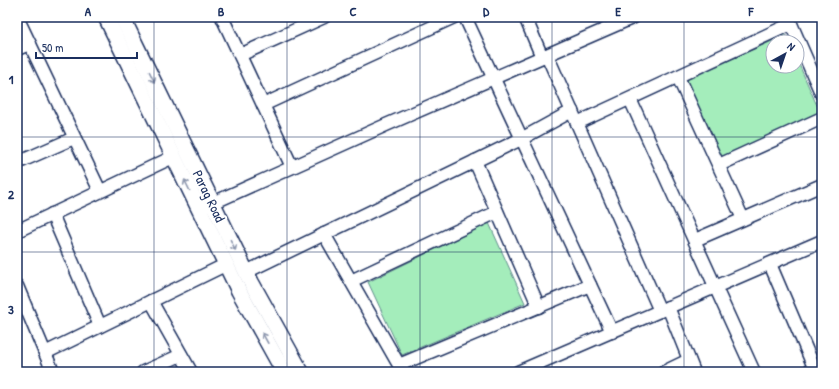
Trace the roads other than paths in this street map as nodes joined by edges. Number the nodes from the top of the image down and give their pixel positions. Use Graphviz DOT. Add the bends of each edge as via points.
graph roads {
  1 [pos="17,17"];
  2 [pos="106,17"];
  3 [pos="122,17"];
  4 [pos="222,17"];
  5 [pos="324,17"];
  6 [pos="454,17"];
  7 [pos="465,17"];
  8 [pos="525,17"];
  9 [pos="634,17"];
  10 [pos="790,21"];
  11 [pos="30,44"];
  12 [pos="17,49"];
  13 [pos="240,55"];
  14 [pos="545,56"];
  15 [pos="678,77"];
  16 [pos="493,78"];
  17 [pos="822,95"];
  18 [pos="630,99"];
  19 [pos="263,105"];
  20 [pos="572,111"];
  21 [pos="822,118"];
  22 [pos="577,123"];
  23 [pos="74,138"];
  24 [pos="522,139"];
  25 [pos="174,157"];
  26 [pos="18,159"];
  27 [pos="475,161"];
  28 [pos="719,165"];
  29 [pos="292,167"];
  30 [pos="822,185"];
  31 [pos="100,192"];
  32 [pos="206,206"];
  33 [pos="497,212"];
  34 [pos="52,214"];
  35 [pos="743,219"];
  36 [pos="17,231"];
  37 [pos="324,234"];
  38 [pos="695,240"];
  39 [pos="821,243"];
  40 [pos="226,264"];
  41 [pos="770,264"];
  42 [pos="246,272"];
  43 [pos="351,281"];
  44 [pos="17,286"];
  45 [pos="590,286"];
  46 [pos="715,288"];
  47 [pos="151,301"];
  48 [pos="539,307"];
  49 [pos="664,309"];
  50 [pos="100,326"];
  51 [pos="612,332"];
  52 [pos="45,353"];
  53 [pos="181,355"];
  54 [pos="689,360"];
  55 [pos="401,369"];
  56 [pos="54,372"];
  57 [pos="143,372"];
  58 [pos="190,372"];
  59 [pos="284,372"];
  60 [pos="301,372"];
  61 [pos="518,372"];
  62 [pos="664,372"];
  63 [pos="694,372"];
  64 [pos="754,372"];
  65 [pos="816,372"];
  1 -- 11 [label="street"];
  2 -- 25 [label="street, Parag Road"];
  3 -- 32 [label="street, Parag Road, one-way"];
  4 -- 13 [label="street"];
  5 -- 13 [label="street"];
  6 -- 19 [label="street"];
  7 -- 16 [label="street"];
  8 -- 14 [label="street"];
  9 -- 14 [label="street"];
  10 -- 15 [label="street"];
  10 -- 17 [label="street"];
  11 -- 12 [label="street"];
  11 -- 23 [label="street"];
  13 -- 19 [label="street"];
  14 -- 16 [label="street"];
  14 -- 20 [label="street"];
  15 -- 18 [label="street"];
  15 -- 28 [label="street"];
  16 -- 24 [label="street"];
  16 -- 29 [label="street"];
  18 -- 22 [label="street"];
  18 -- 38 [label="street"];
  19 -- 29 [label="street"];
  20 -- 22 [label="street"];
  20 -- 24 [label="street"];
  21 -- 28 [label="street"];
  22 -- 49 [label="street"];
  23 -- 26 [label="street"];
  23 -- 31 [label="street"];
  24 -- 27 [label="street"];
  24 -- 45 [label="street"];
  25 -- 31 [label="street"];
  32 -- 25 [label="street, Parag Road, one-way"];
  27 -- 33 [label="street"];
  27 -- 37 [label="street"];
  28 -- 35 [label="street"];
  29 -- 32 [label="street"];
  30 -- 35 [label="street"];
  31 -- 34 [label="street"];
  32 -- 40 [label="street, Parag Road"];
  32 -- 42 [label="street, Parag Road, one-way"];
  33 -- 43 [label="street"];
  33 -- 48 [label="street"];
  34 -- 36 [label="street"];
  34 -- 50 [label="street"];
  35 -- 38 [label="street"];
  37 -- 42 [label="street"];
  37 -- 43 [label="street"];
  38 -- 46 [label="street"];
  39 -- 41 [label="street"];
  40 -- 47 [label="street"];
  59 -- 40 [label="street, Parag Road, one-way"];
  41 -- 46 [label="street"];
  41 -- 65 [label="street"];
  42 -- 60 [label="street, Parag Road"];
  43 -- 55 [label="street"];
  44 -- 52 [label="street"];
  45 -- 48 [label="street"];
  45 -- 51 [label="street"];
  46 -- 49 [label="street"];
  46 -- 64 [label="street"];
  47 -- 50 [label="street"];
  47 -- 53 [label="street"];
  48 -- 55 [label="street"];
  49 -- 51 [label="street"];
  49 -- 54 [label="street"];
  50 -- 52 [label="street"];
  51 -- 61 [label="street"];
  52 -- 56 [label="street"];
  53 -- 57 [label="street"];
  53 -- 58 [label="street"];
  54 -- 62 [label="street"];
  54 -- 63 [label="street"];
}
